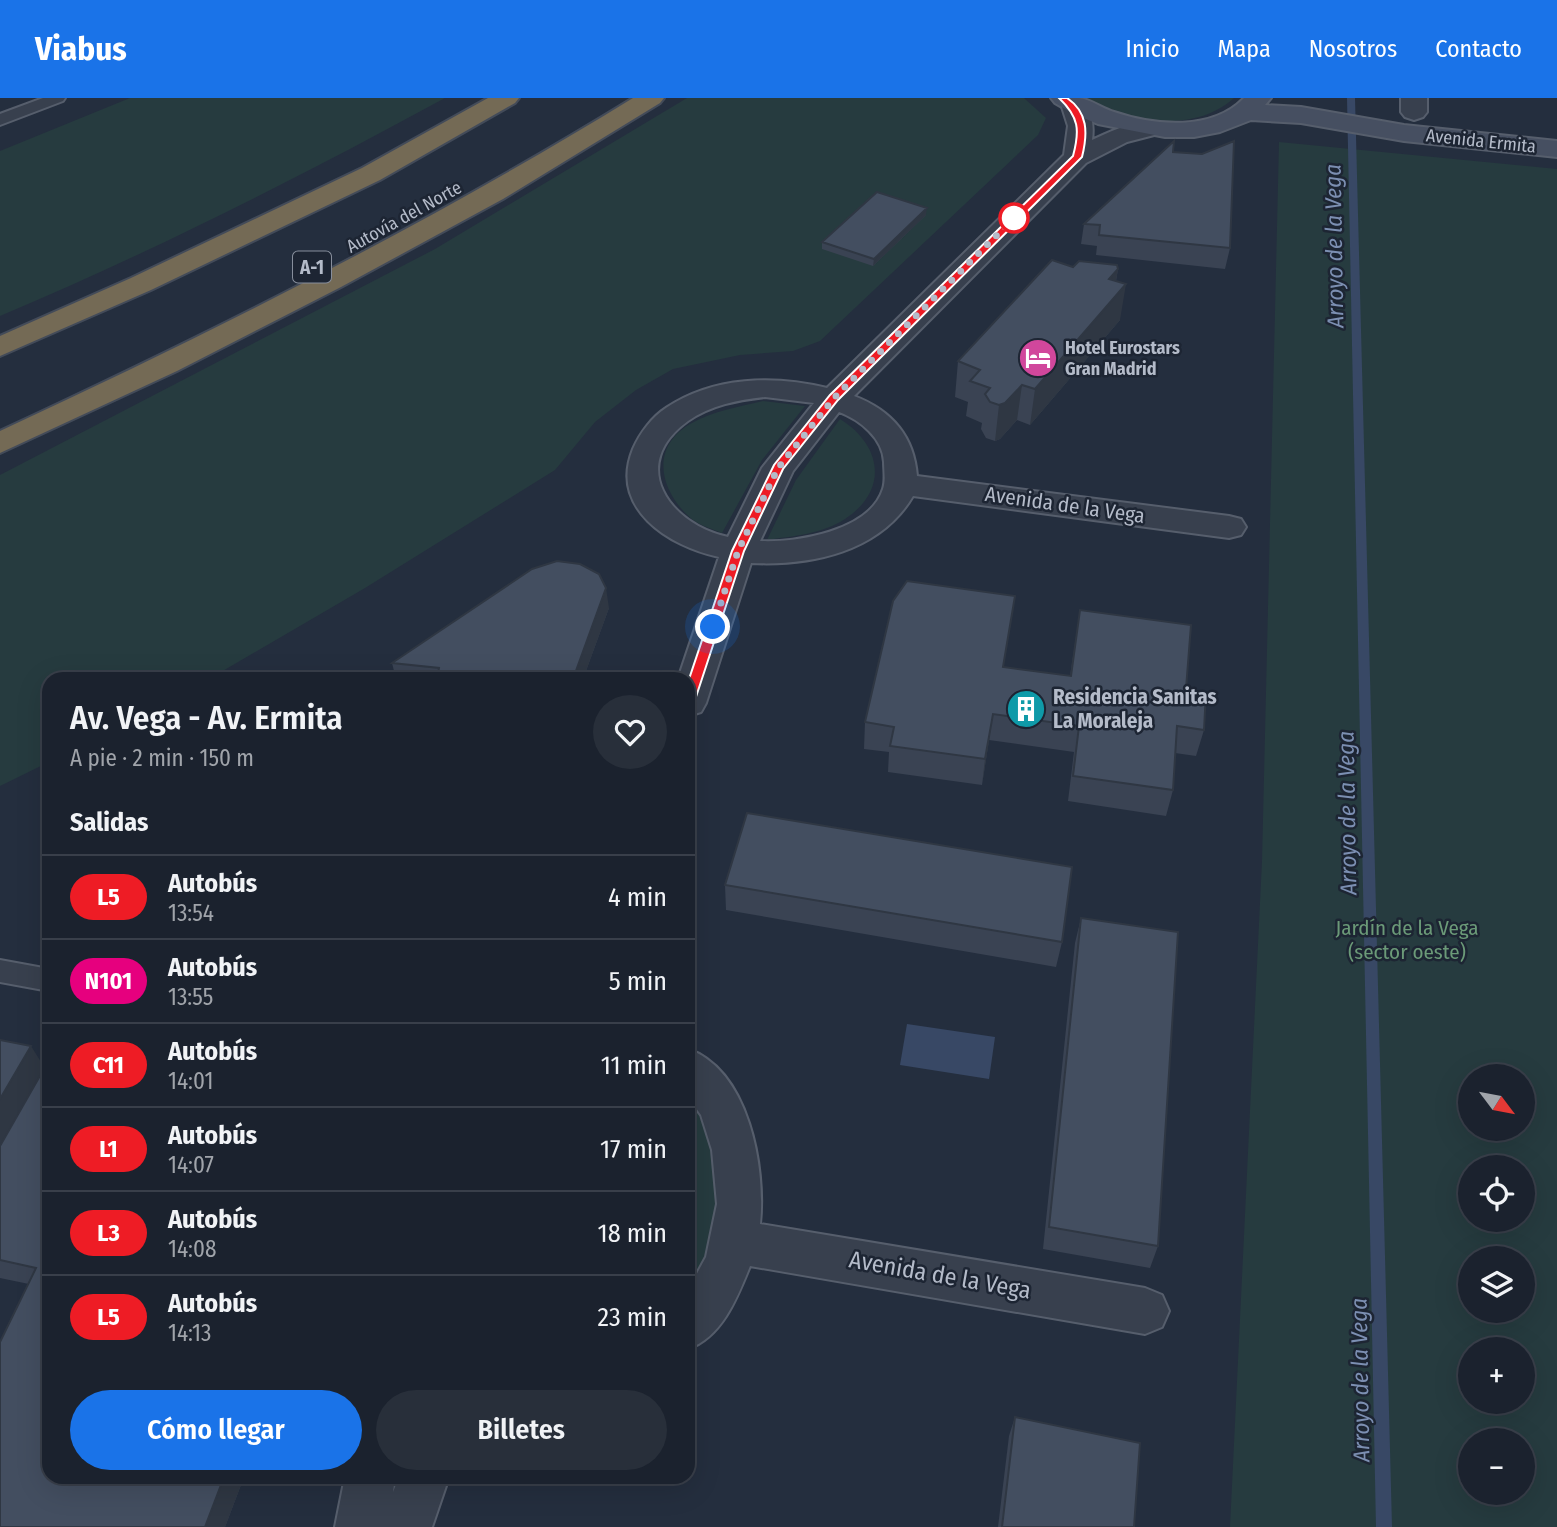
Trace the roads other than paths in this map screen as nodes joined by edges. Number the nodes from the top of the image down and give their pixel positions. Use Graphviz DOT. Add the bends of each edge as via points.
graph roads {
  1 [pos="57,98"];
  2 [pos="474,98"];
  3 [pos="506,98"];
  4 [pos="614,98"];
  5 [pos="651,98"];
  6 [pos="1070,102"];
  7 [pos="1252,105"];
  8 [pos="1309,106"];
  9 [pos="1406,113"];
  10 [pos="0,120"];
  11 [pos="1557,128"];
  12 [pos="1149,129"];
  13 [pos="1557,149"];
  14 [pos="1077,157"];
  15 [pos="0,334"];
  16 [pos="0,347"];
  17 [pos="834,398"];
  18 [pos="0,418"];
  19 [pos="0,443"];
  20 [pos="901,484"];
  21 [pos="1229,527"];
  22 [pos="738,551"];
  23 [pos="695,682"];
  24 [pos="0,971"];
  25 [pos="42,979"];
  26 [pos="695,1076"];
  27 [pos="735,1242"];
  28 [pos="1145,1311"];
  29 [pos="695,1316"];
  30 [pos="369,1484"];
  31 [pos="421,1484"];
  32 [pos="361,1527"];
  33 [pos="406,1527"];
  1 -- 10 [label="lane"];
  2 -- 15 [label="highway"];
  3 -- 16 [label="highway" via="371,174"];
  4 -- 18 [label="highway, Autovía del Norte / A-1" via="388,227"];
  5 -- 19 [label="highway" via="540,166 315,289"];
  6 -- 12 [label="street" via="1108,121"];
  6 -- 14 [label="street" via="1081,126"];
  7 -- 8 [label="street"];
  7 -- 12 [label="street" via="1228,121 1205,127"];
  8 -- 9 [label="street"];
  9 -- 11 [label="street, Avenida Ermita"];
  9 -- 13 [label="street, Avenida Ermita"];
  12 -- 14 [label="street" via="1118,137"];
  14 -- 17 [label="street"];
  17 -- 20 [label="street" via="872,417 892,438 901,461"];
  17 -- 22 [label="street" via="778,468"];
  17 -- 22 [label="street" via="765,388 716,396 680,413 660,429 648,447 644,489 657,512 698,539"];
  20 -- 21 [label="street, Avenida de la Vega"];
  20 -- 22 [label="street" via="892,503 874,522 847,538 813,550 775,555"];
  22 -- 23 [label="street"];
  24 -- 25 [label="lane"];
  26 -- 27 [label="street" via="717,1101 735,1145 742,1190"];
  27 -- 28 [label="street, Avenida de la Vega"];
  27 -- 29 [label="street" via="716,1286"];
  30 -- 32 [label="street"];
  31 -- 33 [label="street"];
}
